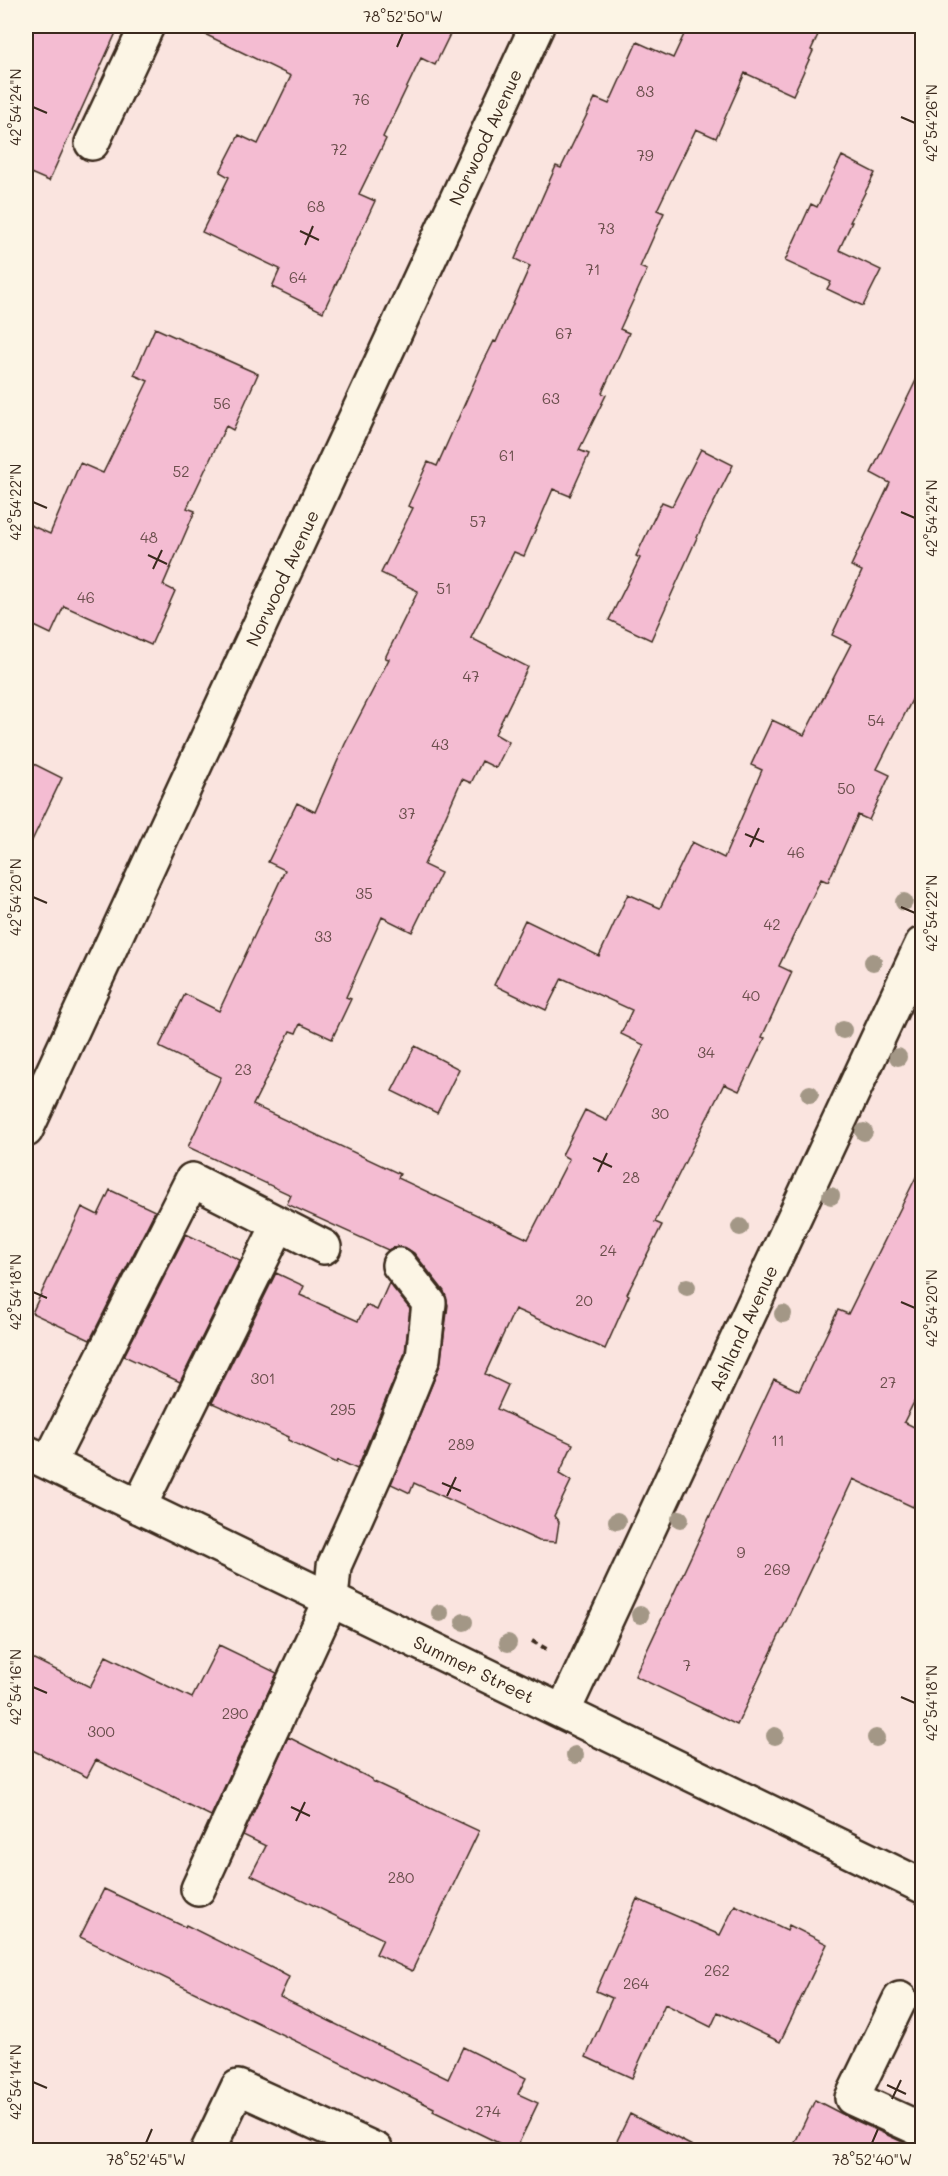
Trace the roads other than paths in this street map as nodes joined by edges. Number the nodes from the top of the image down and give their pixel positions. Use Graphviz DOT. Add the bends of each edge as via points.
graph roads {
  1 [pos="147,26"];
  2 [pos="537,26"];
  3 [pos="92,143"];
  4 [pos="922,944"];
  5 [pos="26,1130"];
  6 [pos="279,1224"];
  7 [pos="324,1247"];
  8 [pos="399,1265"];
  9 [pos="37,1458"];
  10 [pos="139,1507"];
  11 [pos="331,1600"];
  12 [pos="563,1713"];
  13 [pos="922,1886"];
  14 [pos="198,1889"];
  15 [pos="900,1999"];
  16 [pos="922,2130"];
  17 [pos="208,2151"];
  18 [pos="376,2151"];
  1 -- 3 [label="street"];
  2 -- 5 [label="street, Norwood Avenue"];
  4 -- 12 [label="street, Ashland Avenue"];
  6 -- 7 [label="street"];
  6 -- 9 [label="street" via="192,1180"];
  6 -- 10 [label="street"];
  8 -- 11 [label="street" via="429,1303 423,1358 334,1566"];
  9 -- 10 [label="street, Summer Street"];
  10 -- 11 [label="street, Summer Street"];
  11 -- 12 [label="street, Summer Street"];
  11 -- 14 [label="street"];
  12 -- 13 [label="street, Summer Street"];
  15 -- 16 [label="street" via="852,2098"];
  17 -- 18 [label="street" via="238,2087"];
}
